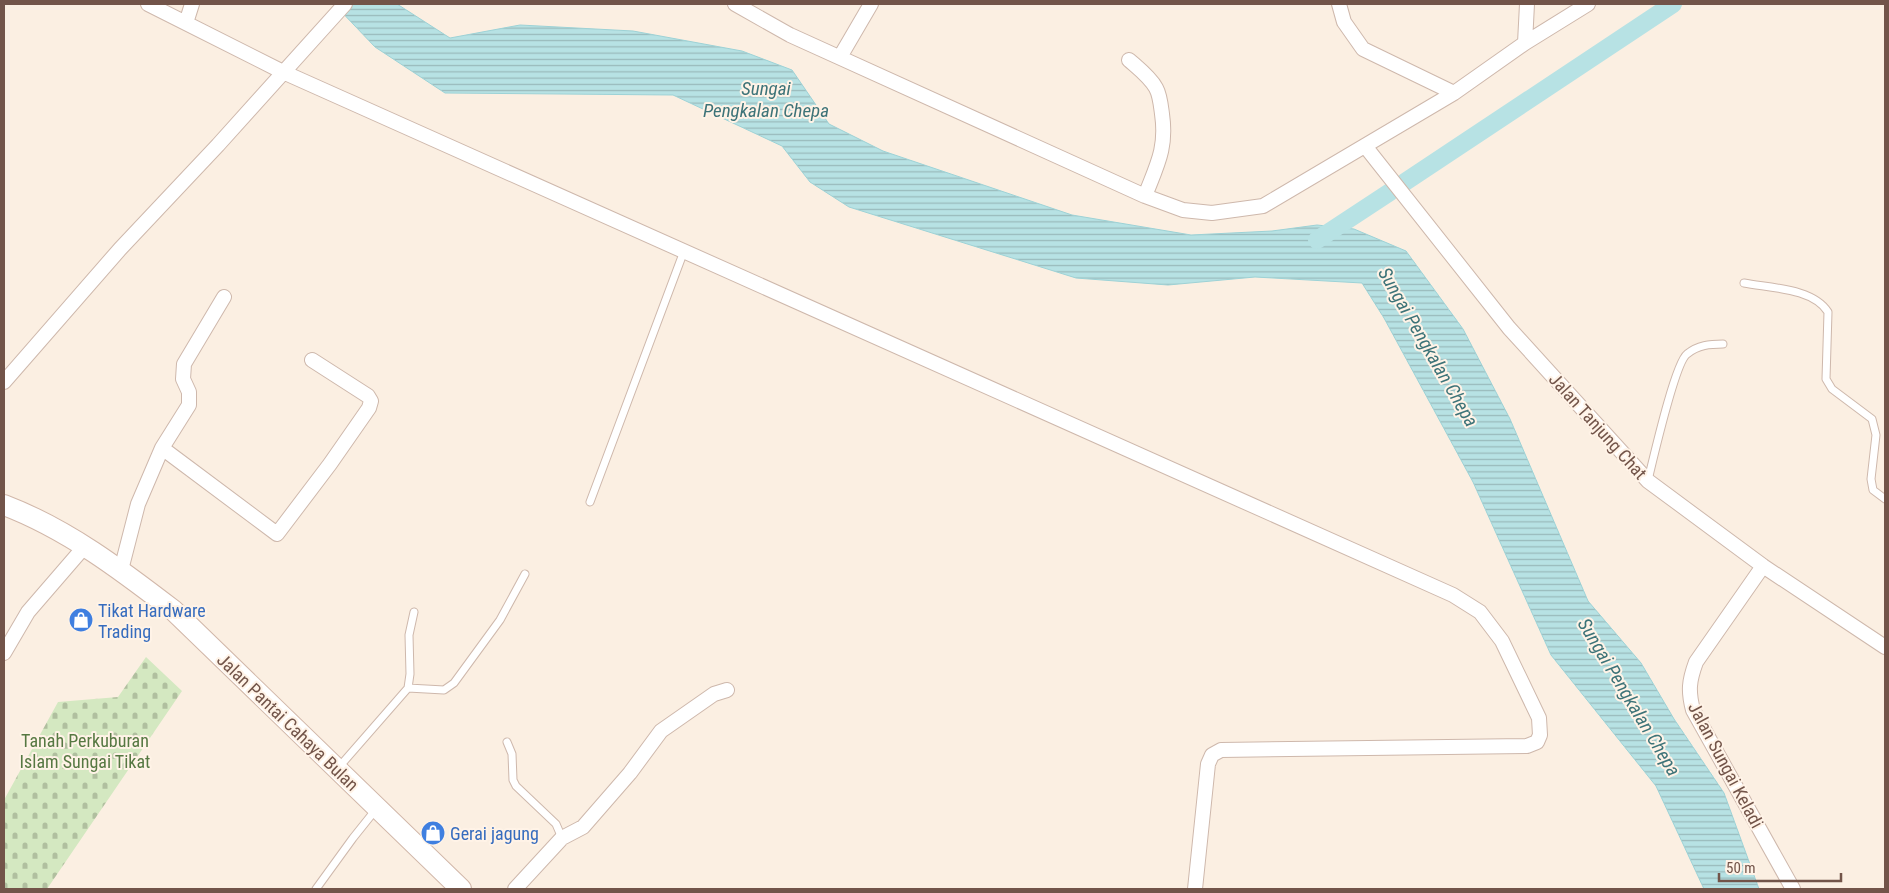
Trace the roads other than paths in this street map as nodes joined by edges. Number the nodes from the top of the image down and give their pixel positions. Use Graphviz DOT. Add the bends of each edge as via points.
graph roads {
  1 [pos="148,4"];
  2 [pos="192,4"];
  3 [pos="345,4"];
  4 [pos="735,4"];
  5 [pos="871,4"];
  6 [pos="1339,4"];
  7 [pos="1527,4"];
  8 [pos="1588,4"];
  9 [pos="186,23"];
  10 [pos="1525,43"];
  11 [pos="840,57"];
  12 [pos="1129,60"];
  13 [pos="283,72"];
  14 [pos="1454,93"];
  15 [pos="1365,146"];
  16 [pos="1144,196"];
  17 [pos="684,251"];
  18 [pos="1744,283"];
  19 [pos="224,298"];
  20 [pos="1723,344"];
  21 [pos="312,360"];
  22 [pos="4,382"];
  23 [pos="162,448"];
  24 [pos="1648,481"];
  25 [pos="1885,499"];
  26 [pos="590,502"];
  27 [pos="4,505"];
  28 [pos="85,546"];
  29 [pos="1762,566"];
  30 [pos="121,570"];
  31 [pos="525,574"];
  32 [pos="414,612"];
  33 [pos="1884,644"];
  34 [pos="4,653"];
  35 [pos="408,688"];
  36 [pos="727,690"];
  37 [pos="506,742"];
  38 [pos="337,769"];
  39 [pos="377,808"];
  40 [pos="562,838"];
  41 [pos="316,889"];
  42 [pos="461,889"];
  43 [pos="515,889"];
  44 [pos="1195,889"];
  45 [pos="1793,889"];
  1 -- 9 [label="street"];
  2 -- 9 [label="street"];
  3 -- 13 [label="street"];
  4 -- 11 [label="street" via="790,35"];
  5 -- 11 [label="street"];
  6 -- 14 [label="street" via="1344,22 1364,49"];
  7 -- 10 [label="street"];
  8 -- 10 [label="street"];
  9 -- 13 [label="street"];
  10 -- 14 [label="street"];
  11 -- 16 [label="street"];
  12 -- 16 [label="street" via="1156,88 1165,131 1163,148"];
  13 -- 17 [label="street"];
  13 -- 22 [label="street" via="120,249"];
  14 -- 15 [label="street"];
  15 -- 16 [label="street" via="1263,206 1212,213 1183,210"];
  15 -- 24 [label="street, Jalan Tanjung Chat" via="1508,328"];
  17 -- 26 [label="lane"];
  17 -- 44 [label="street" via="1444,591 1480,612 1502,641 1539,718 1540,735 1536,742 1528,746 1221,750 1212,754 1208,764"];
  18 -- 25 [label="lane" via="1808,294 1824,305 1828,312 1826,379 1832,389 1872,419 1876,435 1871,478 1873,490"];
  19 -- 23 [label="street" via="184,364 183,379 189,392 189,405"];
  20 -- 24 [label="lane" via="1705,344 1685,355 1672,387"];
  21 -- 23 [label="street" via="372,401 277,534"];
  23 -- 30 [label="street" via="138,504"];
  24 -- 29 [label="street, Jalan Tanjung Chat"];
  27 -- 28 [label="main road, Jalan Pantai Cahaya Bulan"];
  28 -- 30 [label="main road, Jalan Pantai Cahaya Bulan"];
  28 -- 34 [label="street" via="28,612"];
  29 -- 33 [label="street, Jalan Tanjung Chat"];
  29 -- 45 [label="street, Jalan Sungai Keladi" via="1696,662 1690,677 1689,694 1693,710"];
  30 -- 38 [label="main road, Jalan Pantai Cahaya Bulan" via="173,610"];
  31 -- 35 [label="lane" via="500,620 454,683 444,690"];
  32 -- 35 [label="lane" via="409,635"];
  35 -- 38 [label="lane"];
  36 -- 40 [label="street" via="714,694 661,731 583,827"];
  37 -- 40 [label="lane" via="512,754 516,786 556,824"];
  38 -- 39 [label="main road, Jalan Pantai Cahaya Bulan"];
  39 -- 41 [label="lane"];
  39 -- 42 [label="main road, Jalan Pantai Cahaya Bulan"];
  40 -- 43 [label="street"];
}
